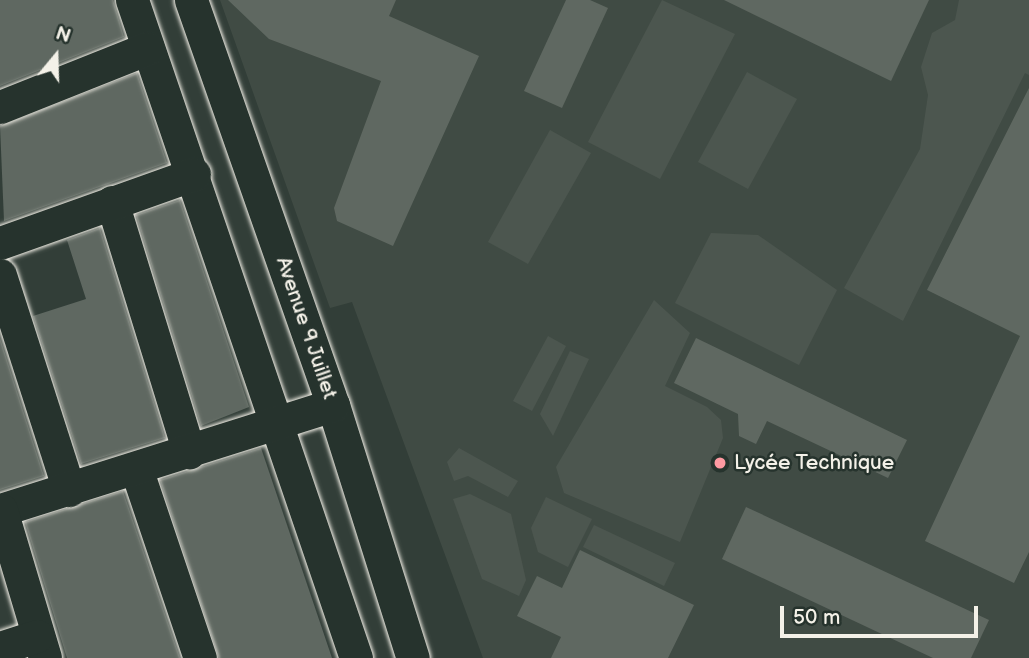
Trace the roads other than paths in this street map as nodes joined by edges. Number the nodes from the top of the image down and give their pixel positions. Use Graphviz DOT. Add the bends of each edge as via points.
graph roads {
  1 [pos="132,0"];
  2 [pos="191,0"];
  3 [pos="148,48"];
  4 [pos="0,107"];
  5 [pos="194,174"];
  6 [pos="112,202"];
  7 [pos="0,243"];
  8 [pos="0,275"];
  9 [pos="333,405"];
  10 [pos="273,421"];
  11 [pos="189,452"];
  12 [pos="137,471"];
  13 [pos="69,490"];
  14 [pos="0,510"];
  15 [pos="41,647"];
  16 [pos="0,648"];
  17 [pos="200,658"];
  18 [pos="356,658"];
  19 [pos="413,658"];
  1 -- 3 [label="street"];
  2 -- 9 [label="street, Avenue 9 Juillet"];
  3 -- 4 [label="street"];
  3 -- 5 [label="street"];
  5 -- 6 [label="street"];
  5 -- 10 [label="street"];
  6 -- 7 [label="street"];
  6 -- 11 [label="street"];
  8 -- 13 [label="street"];
  9 -- 10 [label="street"];
  9 -- 19 [label="street, Avenue 9 Juillet"];
  10 -- 11 [label="street"];
  10 -- 18 [label="street"];
  11 -- 12 [label="street"];
  12 -- 13 [label="street"];
  12 -- 17 [label="street"];
  13 -- 14 [label="street"];
  14 -- 15 [label="street"];
  15 -- 16 [label="street"];
}
